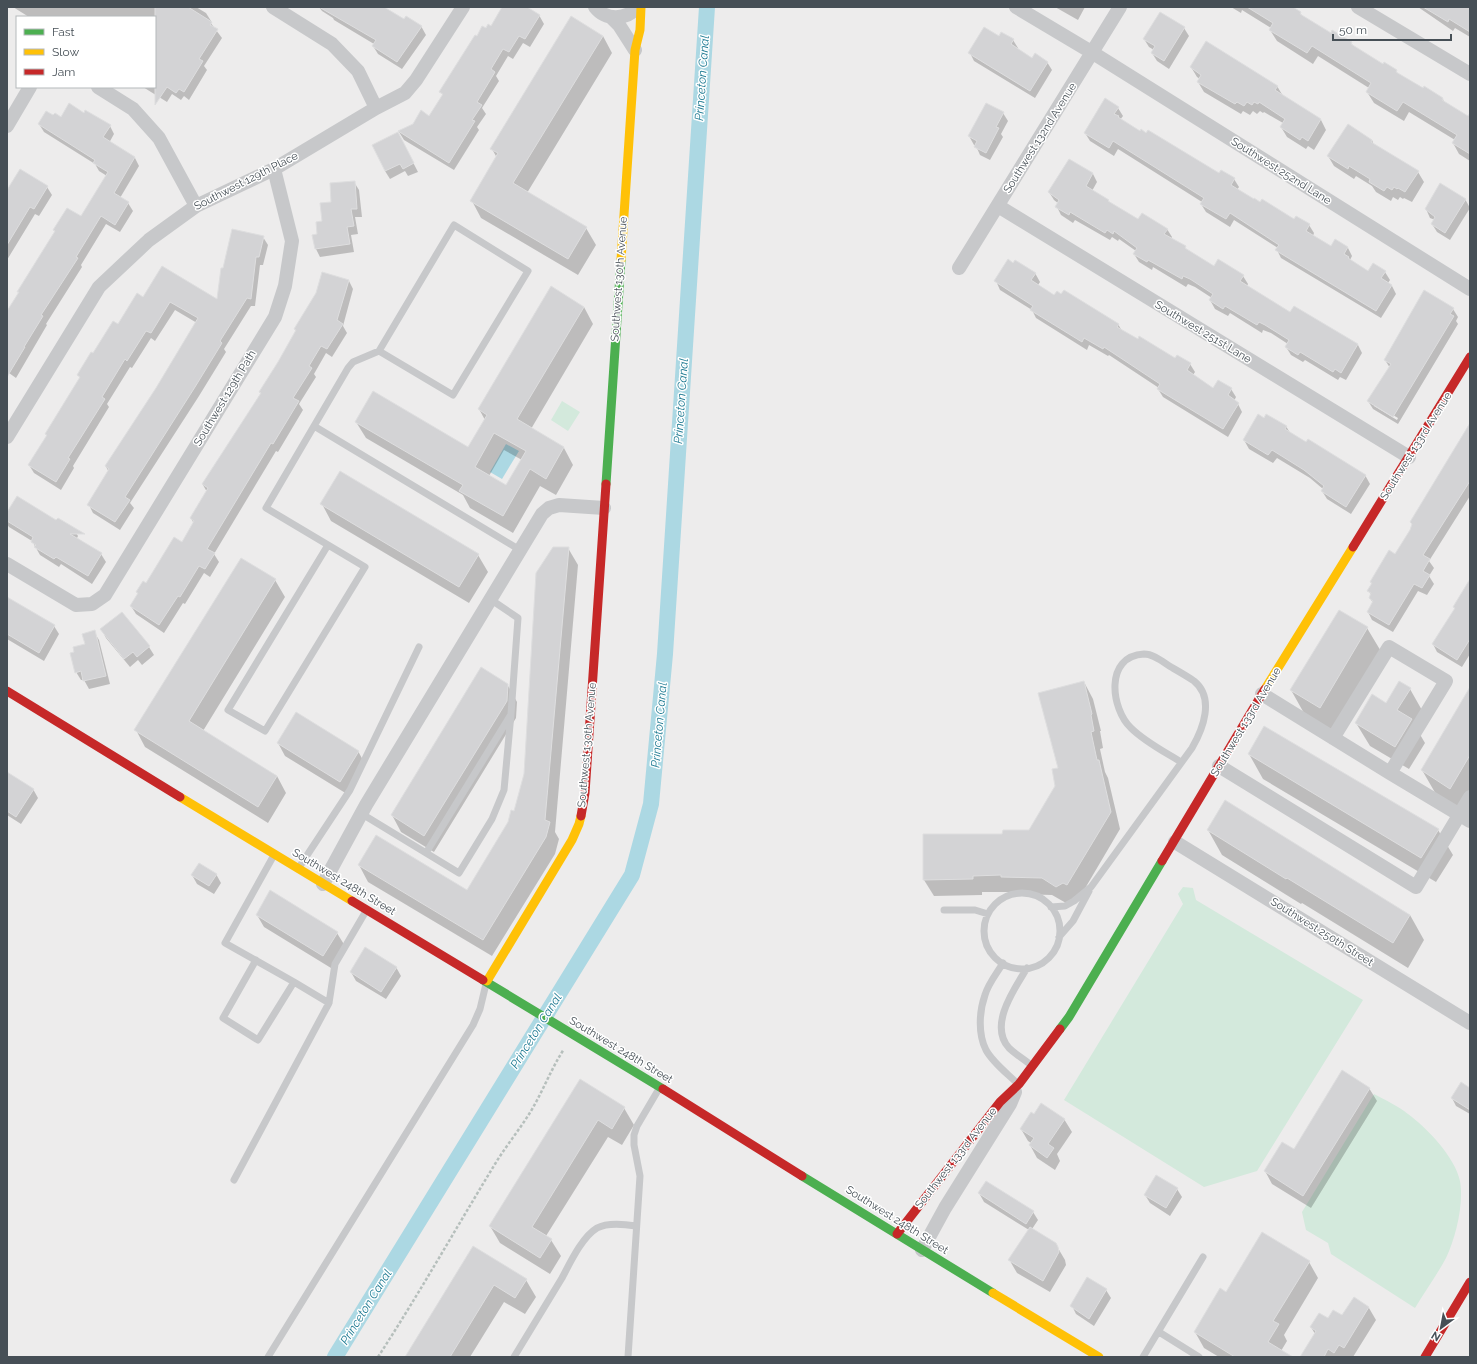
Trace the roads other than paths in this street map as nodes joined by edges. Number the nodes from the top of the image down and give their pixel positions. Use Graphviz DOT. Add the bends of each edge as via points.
graph roads {
  1 [pos="273,7"];
  2 [pos="463,7"];
  3 [pos="595,7"];
  4 [pos="640,7"];
  5 [pos="1016,7"];
  6 [pos="1120,7"];
  7 [pos="1364,9"];
  8 [pos="611,17"];
  9 [pos="635,50"];
  10 [pos="1093,53"];
  11 [pos="1470,74"];
  12 [pos="29,88"];
  13 [pos="100,88"];
  14 [pos="376,108"];
  15 [pos="7,126"];
  16 [pos="274,169"];
  17 [pos="196,206"];
  18 [pos="998,206"];
  19 [pos="959,268"];
  20 [pos="1470,290"];
  21 [pos="379,351"];
  22 [pos="1470,357"];
  23 [pos="314,426"];
  24 [pos="7,437"];
  25 [pos="1409,457"];
  26 [pos="604,508"];
  27 [pos="328,545"];
  28 [pos="520,550"];
  29 [pos="7,564"];
  30 [pos="490,599"];
  31 [pos="419,646"];
  32 [pos="7,691"];
  33 [pos="1262,694"];
  34 [pos="511,714"];
  35 [pos="1333,738"];
  36 [pos="1181,762"];
  37 [pos="1219,766"];
  38 [pos="1390,773"];
  39 [pos="1470,797"];
  40 [pos="362,814"];
  41 [pos="1465,817"];
  42 [pos="1175,842"];
  43 [pos="426,853"];
  44 [pos="274,854"];
  45 [pos="298,869"];
  46 [pos="322,884"];
  47 [pos="1091,887"];
  48 [pos="1051,907"];
  49 [pos="366,910"];
  50 [pos="944,910"];
  51 [pos="988,914"];
  52 [pos="1059,938"];
  53 [pos="256,960"];
  54 [pos="1003,963"];
  55 [pos="1027,968"];
  56 [pos="487,981"];
  57 [pos="294,982"];
  58 [pos="329,1003"];
  59 [pos="1470,1022"];
  60 [pos="1032,1066"];
  61 [pos="1019,1084"];
  62 [pos="660,1087"];
  63 [pos="234,1180"];
  64 [pos="636,1226"];
  65 [pos="897,1234"];
  66 [pos="922,1250"];
  67 [pos="1203,1257"];
  68 [pos="1470,1282"];
  69 [pos="1465,1300"];
  70 [pos="1158,1332"];
  71 [pos="268,1357"];
  72 [pos="514,1357"];
  73 [pos="628,1357"];
  74 [pos="1099,1357"];
  75 [pos="1143,1357"];
  76 [pos="1199,1357"];
  77 [pos="1424,1357"];
  1 -- 14 [label="street" via="332,44 358,71"];
  2 -- 14 [label="street, Southwest 129th Place" via="409,89"];
  3 -- 8 [label="street"];
  4 -- 8 [label="street" via="625,16"];
  4 -- 9 [label="street, Southwest 130th Avenue" via="640,30"];
  5 -- 10 [label="street, Southwest 252nd Lane"];
  6 -- 10 [label="street, Southwest 132nd Avenue"];
  7 -- 11 [label="street"];
  8 -- 9 [label="street"];
  9 -- 26 [label="street, Southwest 130th Avenue"];
  10 -- 18 [label="street, Southwest 132nd Avenue"];
  10 -- 20 [label="street, Southwest 252nd Lane"];
  12 -- 15 [label="street"];
  13 -- 17 [label="street" via="133,109 159,138"];
  14 -- 16 [label="street, Southwest 129th Place"];
  16 -- 17 [label="street, Southwest 129th Place"];
  16 -- 29 [label="street, Southwest 129th Path" via="292,241 285,286 275,317 105,595 92,604 76,605"];
  17 -- 24 [label="street, Southwest 129th Place" via="149,240 99,287"];
  18 -- 19 [label="street, Southwest 132nd Avenue"];
  18 -- 25 [label="street, Southwest 251st Lane"];
  21 -- 21 [label="lane" via="454,225 528,271 453,395"];
  21 -- 23 [label="lane" via="353,362"];
  22 -- 25 [label="street, Southwest 133rd Avenue"];
  23 -- 27 [label="lane" via="266,508"];
  23 -- 28 [label="lane"];
  25 -- 33 [label="street, Southwest 133rd Avenue"];
  26 -- 28 [label="street" via="565,505 549,508 534,525"];
  26 -- 56 [label="street, Southwest 130th Avenue" via="582,813 565,853"];
  27 -- 27 [label="lane" via="365,568 265,731 228,710"];
  28 -- 30 [label="street"];
  30 -- 34 [label="lane" via="518,618"];
  30 -- 40 [label="street"];
  31 -- 45 [label="lane" via="350,790"];
  32 -- 44 [label="street, Southwest 248th Street"];
  33 -- 35 [label="street"];
  33 -- 37 [label="street, Southwest 133rd Avenue"];
  34 -- 43 [label="lane"];
  34 -- 43 [label="lane" via="504,790 492,819 459,873"];
  35 -- 38 [label="street"];
  35 -- 38 [label="street" via="1389,647 1446,681"];
  36 -- 36 [label="lane" via="1197,740 1205,718 1205,702 1201,688 1154,656 1143,654 1130,659 1120,667 1115,680 1116,694 1125,722 1145,739"];
  36 -- 47 [label="lane"];
  37 -- 41 [label="street" via="1416,887"];
  37 -- 42 [label="street, Southwest 133rd Avenue"];
  38 -- 41 [label="street"];
  39 -- 41 [label="street"];
  40 -- 43 [label="lane"];
  40 -- 46 [label="street"];
  42 -- 59 [label="street, Southwest 250th Street"];
  42 -- 60 [label="street, Southwest 133rd Avenue" via="1069,1017"];
  44 -- 45 [label="street, Southwest 248th Street"];
  44 -- 53 [label="lane" via="225,943"];
  45 -- 46 [label="street, Southwest 248th Street"];
  46 -- 49 [label="street, Southwest 248th Street"];
  47 -- 48 [label="lane" via="1065,906"];
  47 -- 52 [label="lane" via="1073,921"];
  48 -- 51 [label="lane" via="1034,895 1012,894 994,905"];
  48 -- 52 [label="lane" via="1060,927"];
  49 -- 56 [label="street, Southwest 248th Street"];
  49 -- 58 [label="lane" via="335,964"];
  50 -- 51 [label="lane" via="976,910"];
  51 -- 54 [label="lane" via="984,934 987,945 992,954"];
  52 -- 55 [label="lane" via="1050,957 1041,964"];
  53 -- 57 [label="lane"];
  53 -- 57 [label="lane" via="223,1018 258,1040"];
  54 -- 55 [label="lane" via="1010,967"];
  54 -- 61 [label="lane" via="985,994 980,1014 981,1033 986,1050"];
  55 -- 60 [label="lane" via="1007,1003 1002,1025 1003,1038 1008,1047"];
  56 -- 62 [label="street, Southwest 248th Street"];
  56 -- 71 [label="lane" via="473,1025"];
  57 -- 58 [label="lane"];
  58 -- 63 [label="lane"];
  60 -- 61 [label="street, Southwest 133rd Avenue"];
  61 -- 65 [label="street, Southwest 133rd Avenue" via="1000,1102"];
  61 -- 66 [label="street, Southwest 133rd Avenue" via="1010,1104"];
  62 -- 64 [label="lane" via="634,1135 640,1176"];
  62 -- 65 [label="street, Southwest 248th Street"];
  64 -- 72 [label="lane" via="607,1225 591,1232"];
  64 -- 73 [label="lane"];
  65 -- 66 [label="street, Southwest 248th Street"];
  66 -- 74 [label="street, Southwest 248th Street"];
  67 -- 70 [label="lane"];
  68 -- 69 [label="street"];
  69 -- 77 [label="street"];
  70 -- 75 [label="lane"];
  70 -- 76 [label="lane"];
}
